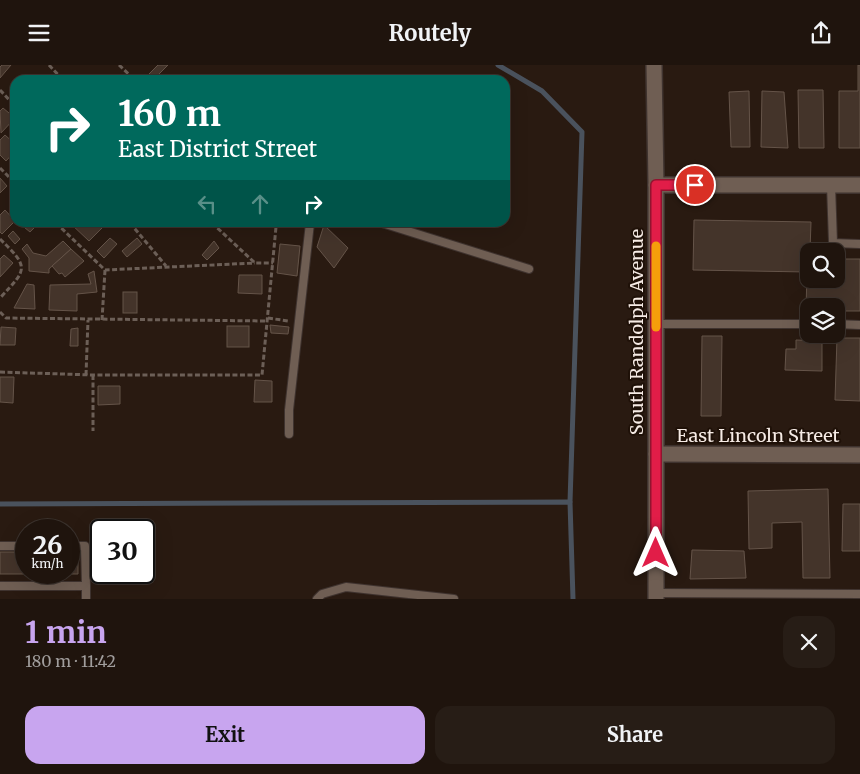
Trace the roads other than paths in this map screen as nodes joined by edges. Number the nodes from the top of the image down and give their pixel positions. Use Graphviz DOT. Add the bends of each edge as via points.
graph roads {
  1 [pos="654,65"];
  2 [pos="656,185"];
  3 [pos="831,185"];
  4 [pos="860,185"];
  5 [pos="310,227"];
  6 [pos="395,227"];
  7 [pos="860,244"];
  8 [pos="529,269"];
  9 [pos="656,324"];
  10 [pos="800,324"];
  11 [pos="845,325"];
  12 [pos="860,325"];
  13 [pos="289,434"];
  14 [pos="656,454"];
  15 [pos="860,455"];
  16 [pos="0,545"];
  17 [pos="15,546"];
  18 [pos="80,546"];
  19 [pos="0,586"];
  20 [pos="86,586"];
  21 [pos="860,594"];
  22 [pos="656,596"];
  23 [pos="86,599"];
  24 [pos="318,599"];
  25 [pos="454,599"];
  1 -- 2 [label="street, South Randolph Avenue"];
  2 -- 3 [label="street"];
  2 -- 9 [label="street, South Randolph Avenue"];
  3 -- 4 [label="street"];
  3 -- 7 [label="lane" via="833,243"];
  5 -- 13 [label="lane"];
  6 -- 8 [label="lane"];
  9 -- 10 [label="lane"];
  9 -- 14 [label="street, South Randolph Avenue"];
  11 -- 12 [label="lane"];
  14 -- 15 [label="street, East Lincoln Street"];
  14 -- 22 [label="street, South Randolph Avenue"];
  16 -- 17 [label="lane"];
  18 -- 20 [label="lane" via="85,546"];
  19 -- 20 [label="lane"];
  20 -- 23 [label="lane"];
  21 -- 22 [label="lane"];
  24 -- 25 [label="lane" via="322,594 346,587"];
}
